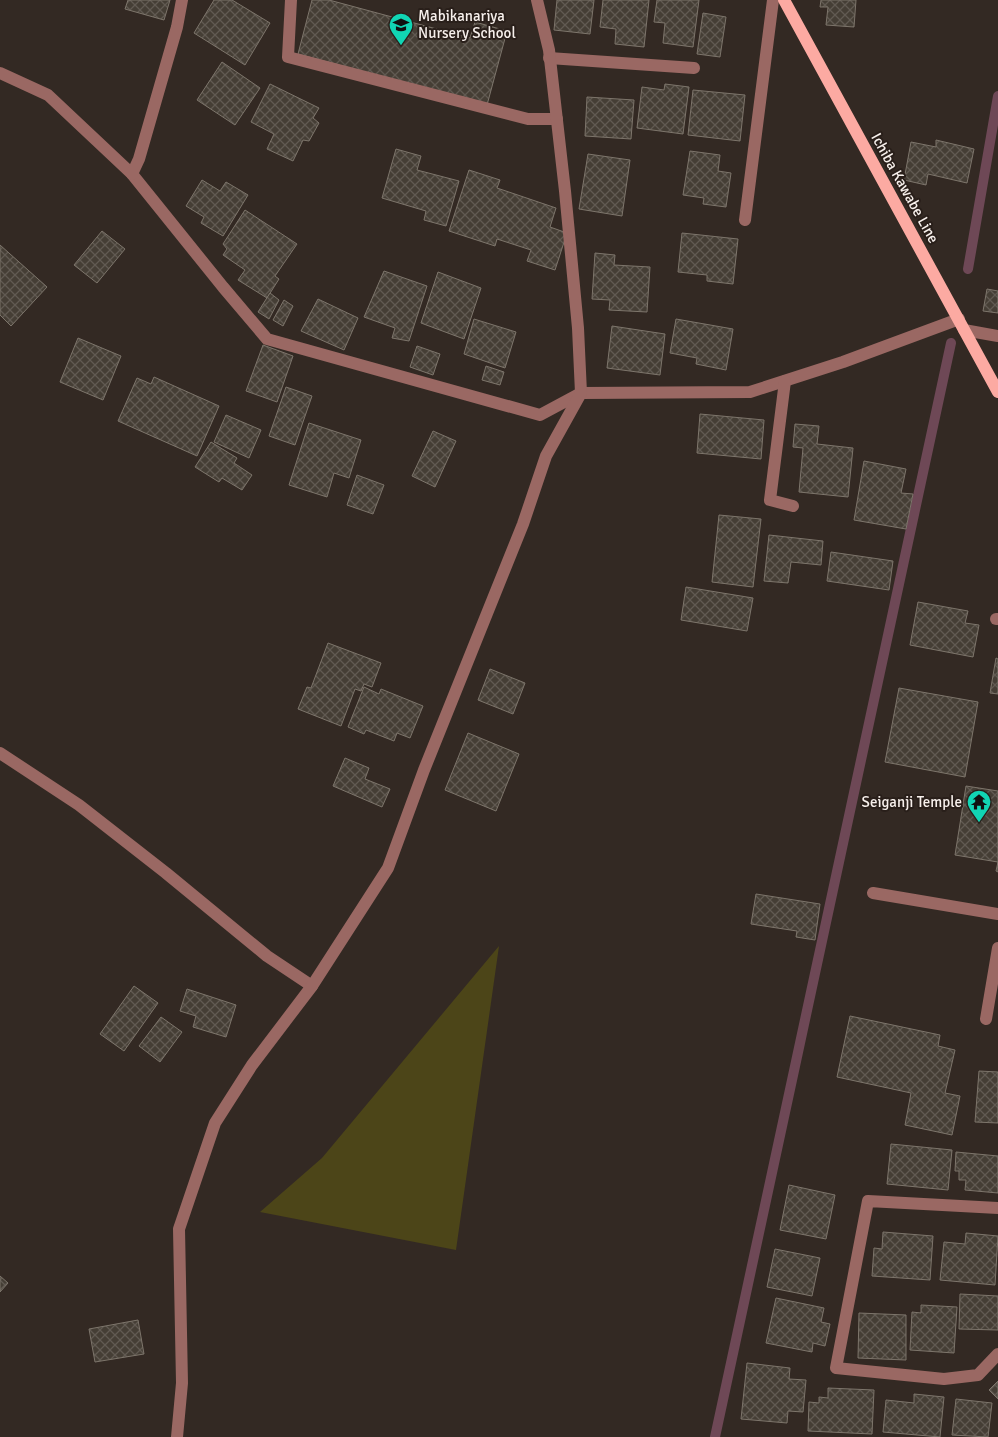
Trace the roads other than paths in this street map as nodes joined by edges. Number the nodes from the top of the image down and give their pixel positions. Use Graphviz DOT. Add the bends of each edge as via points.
graph roads {
  1 [pos="182,0"];
  2 [pos="291,0"];
  3 [pos="537,0"];
  4 [pos="773,0"];
  5 [pos="784,0"];
  6 [pos="550,58"];
  7 [pos="694,68"];
  8 [pos="0,73"];
  9 [pos="557,118"];
  10 [pos="132,174"];
  11 [pos="745,220"];
  12 [pos="962,325"];
  13 [pos="998,336"];
  14 [pos="785,381"];
  15 [pos="998,392"];
  16 [pos="581,393"];
  17 [pos="793,506"];
  18 [pos="0,753"];
  19 [pos="873,893"];
  20 [pos="998,914"];
  21 [pos="998,948"];
  22 [pos="312,986"];
  23 [pos="986,1019"];
  24 [pos="998,1208"];
  25 [pos="998,1354"];
  26 [pos="178,1437"];
  1 -- 10 [label="street" via="178,27"];
  2 -- 9 [label="street" via="288,57 528,119"];
  3 -- 6 [label="street"];
  4 -- 11 [label="street"];
  5 -- 12 [label="main road, Ichiba Kawabe Line"];
  6 -- 7 [label="street"];
  6 -- 9 [label="street"];
  8 -- 10 [label="street" via="48,95"];
  9 -- 16 [label="street" via="578,328"];
  10 -- 16 [label="street" via="267,339 540,415"];
  12 -- 13 [label="street"];
  12 -- 14 [label="street"];
  12 -- 15 [label="main road, Ichiba Kawabe Line"];
  14 -- 16 [label="street" via="750,392"];
  14 -- 17 [label="street" via="770,500"];
  16 -- 22 [label="street" via="546,456 523,524 388,868"];
  18 -- 22 [label="street" via="79,806 268,956"];
  19 -- 20 [label="street"];
  21 -- 23 [label="street"];
  22 -- 26 [label="street" via="252,1065 215,1123 179,1229 182,1383"];
  24 -- 25 [label="street" via="868,1202 836,1368 944,1379 978,1375"];
}
